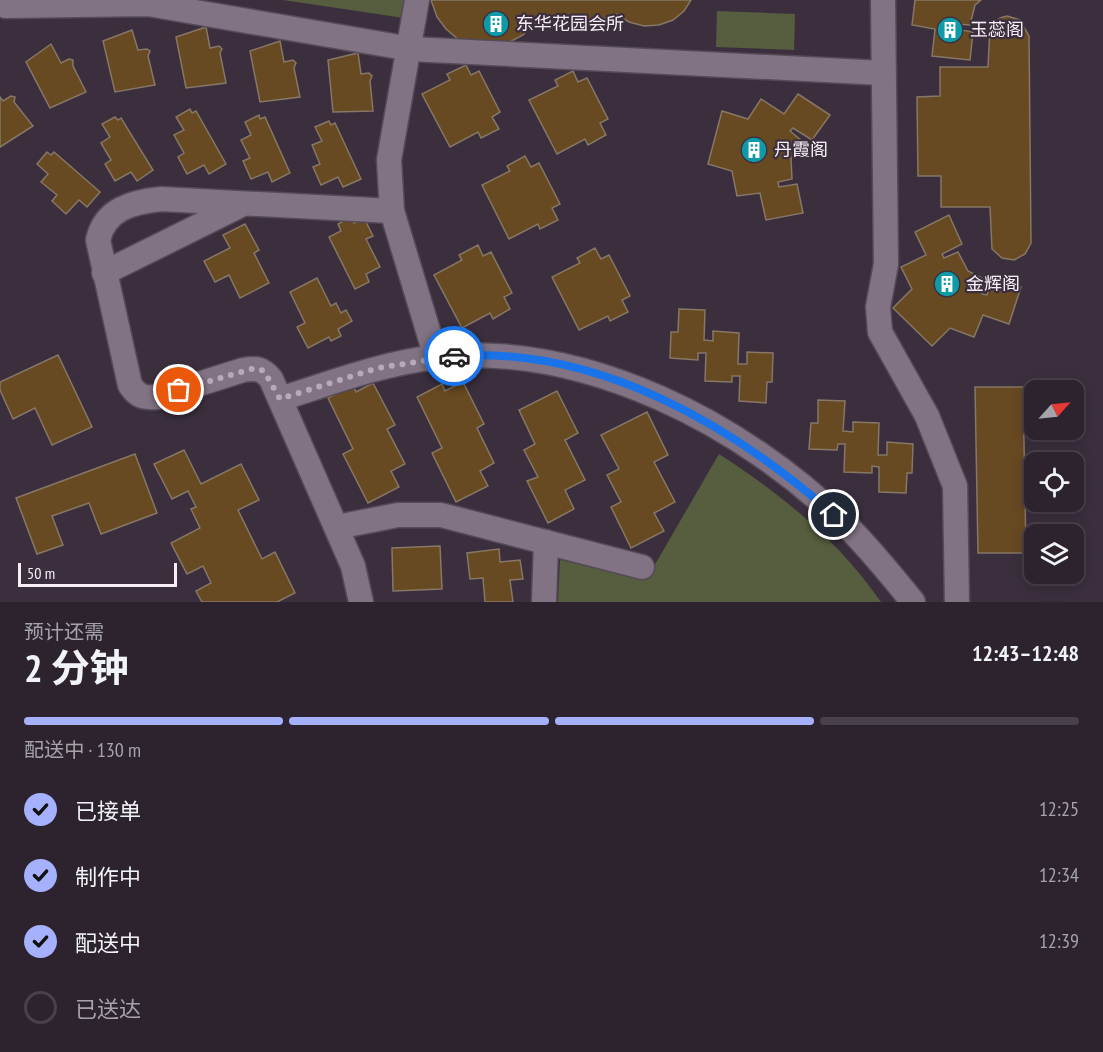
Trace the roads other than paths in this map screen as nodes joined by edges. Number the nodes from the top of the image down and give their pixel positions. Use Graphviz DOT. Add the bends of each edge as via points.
graph roads {
  1 [pos="417,0"];
  2 [pos="883,0"];
  3 [pos="6,6"];
  4 [pos="411,49"];
  5 [pos="883,73"];
  6 [pos="246,203"];
  7 [pos="392,211"];
  8 [pos="104,273"];
  9 [pos="436,357"];
  10 [pos="280,399"];
  11 [pos="337,527"];
  12 [pos="546,542"];
  13 [pos="642,567"];
  14 [pos="361,602"];
  15 [pos="544,602"];
  16 [pos="913,602"];
  17 [pos="957,602"];
  1 -- 4 [label="street"];
  2 -- 5 [label="street"];
  3 -- 4 [label="street" via="148,4"];
  4 -- 5 [label="street"];
  4 -- 7 [label="street" via="389,160"];
  5 -- 17 [label="street" via="886,264 878,308 880,332 927,416 955,486"];
  6 -- 7 [label="street"];
  6 -- 8 [label="street"];
  6 -- 8 [label="street" via="161,199 134,203 114,212 100,228 98,240"];
  7 -- 9 [label="street"];
  8 -- 10 [label="street" via="130,385 136,394 158,397 255,368 264,371"];
  9 -- 10 [label="street" via="378,368"];
  9 -- 16 [label="street" via="491,356 551,363 602,375 655,395 729,436 809,492 847,526"];
  10 -- 11 [label="street"];
  11 -- 12 [label="street" via="418,513 441,515"];
  11 -- 14 [label="street" via="358,579"];
  12 -- 13 [label="street"];
  12 -- 15 [label="street"];
}
